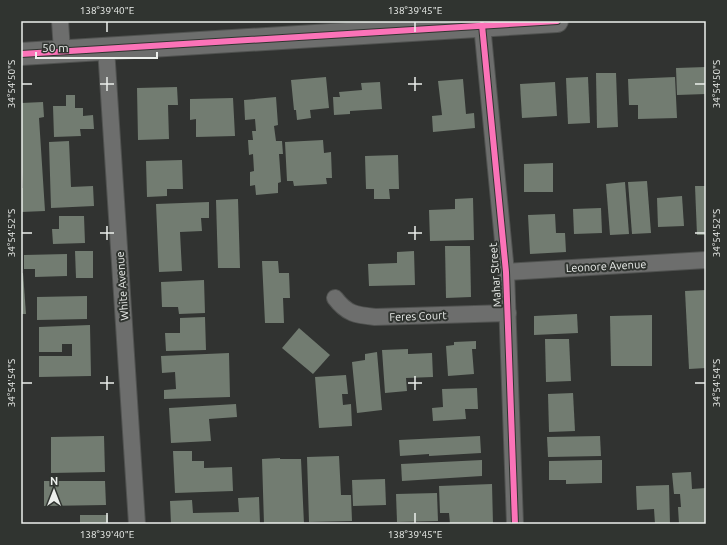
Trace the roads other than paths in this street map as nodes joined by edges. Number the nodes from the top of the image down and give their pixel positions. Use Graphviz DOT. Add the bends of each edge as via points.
graph roads {
  1 [pos="60,21"];
  2 [pos="557,21"];
  3 [pos="482,26"];
  4 [pos="352,27"];
  5 [pos="106,48"];
  6 [pos="62,51"];
  7 [pos="21,54"];
  8 [pos="706,260"];
  9 [pos="506,272"];
  10 [pos="335,298"];
  11 [pos="508,313"];
  12 [pos="137,524"];
  13 [pos="515,524"];
  1 -- 6 [label="street"];
  2 -- 3 [label="main road"];
  3 -- 4 [label="main road"];
  3 -- 9 [label="street, Mahar Street"];
  4 -- 5 [label="main road"];
  5 -- 6 [label="main road"];
  5 -- 12 [label="street, White Avenue"];
  6 -- 7 [label="main road"];
  8 -- 9 [label="street, Leonore Avenue"];
  9 -- 11 [label="street, Mahar Street"];
  10 -- 11 [label="street, Feres Court" via="348,312 359,316"];
  11 -- 13 [label="street, Mahar Street"];
}
